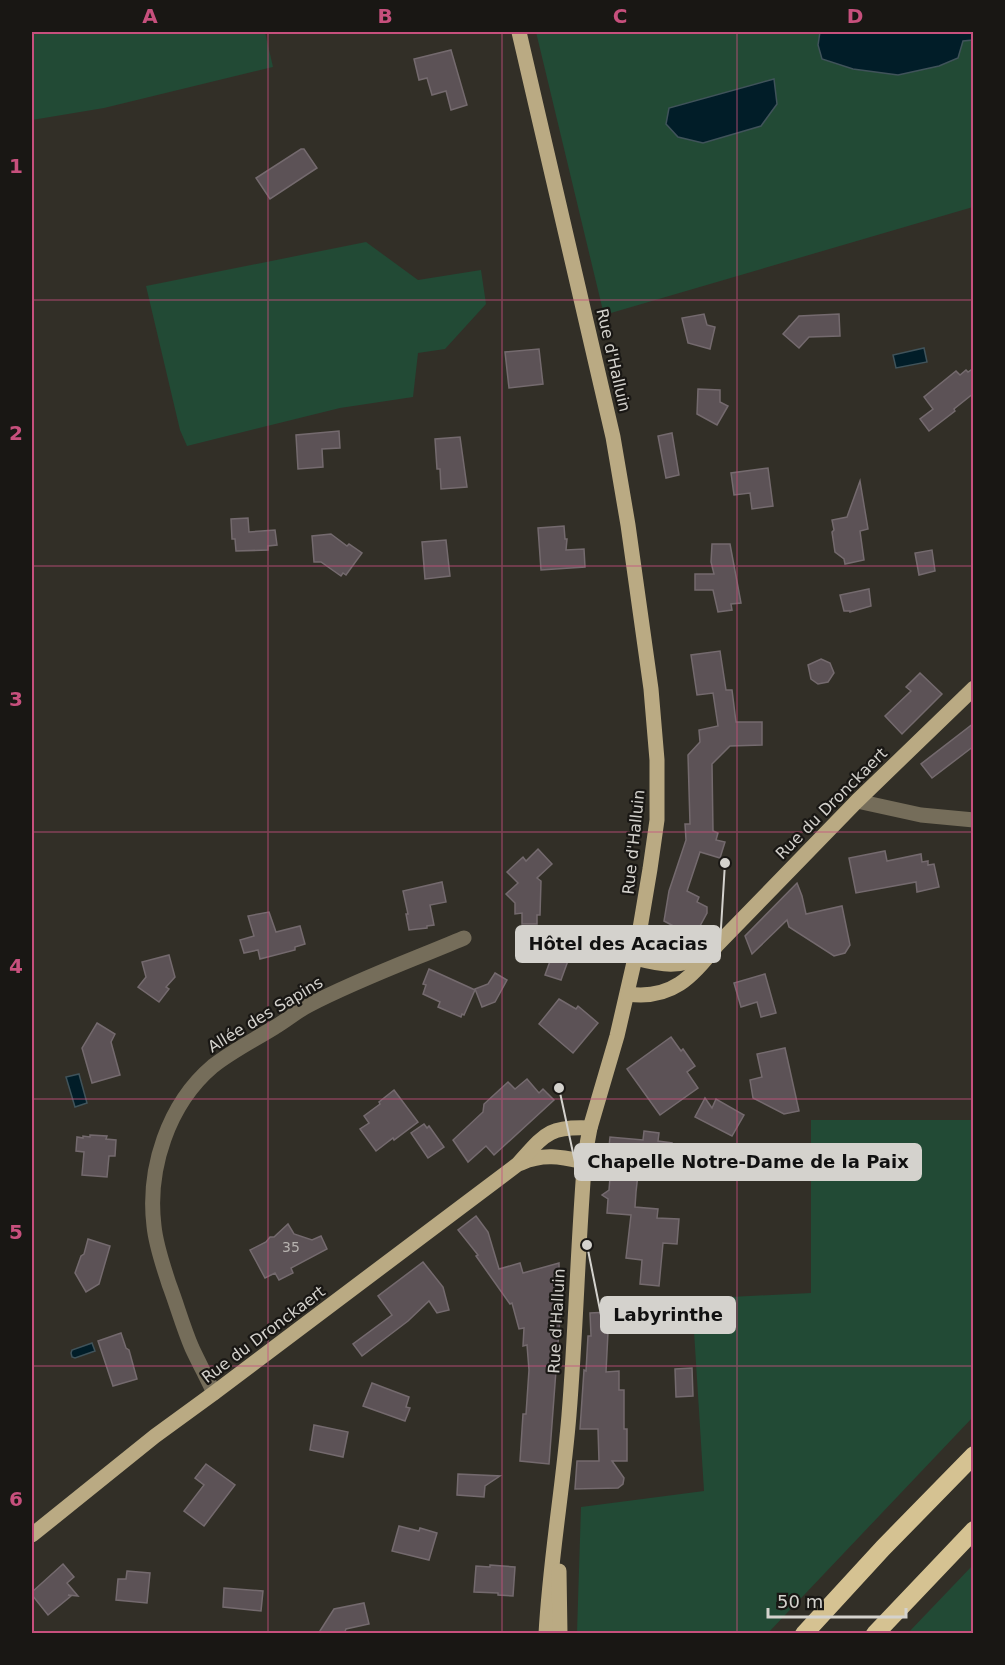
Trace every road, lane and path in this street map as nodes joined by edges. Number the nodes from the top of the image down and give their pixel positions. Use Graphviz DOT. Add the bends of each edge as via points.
graph roads {
  1 [pos="519,32"];
  2 [pos="974,688"];
  3 [pos="857,801"];
  4 [pos="974,820"];
  5 [pos="464,938"];
  6 [pos="717,945"];
  7 [pos="635,958"];
  8 [pos="628,994"];
  9 [pos="590,1128"];
  10 [pos="585,1162"];
  11 [pos="518,1164"];
  12 [pos="214,1393"];
  13 [pos="974,1455"];
  14 [pos="560,1504"];
  15 [pos="974,1530"];
  16 [pos="32,1535"];
  17 [pos="546,1634"];
  18 [pos="560,1634"];
  19 [pos="804,1634"];
  20 [pos="875,1634"];
  1 -- 7 [label="main road, Rue d'Halluin" via="614,446 652,698 657,820"];
  2 -- 3 [label="main road, Rue du Dronckaert"];
  3 -- 4 [label="street" via="921,815"];
  3 -- 6 [label="main road, Rue du Dronckaert"];
  5 -- 12 [label="street, Allée des Sapins" via="307,1006 213,1066 192,1088 175,1115 155,1175 154,1226 185,1329"];
  6 -- 7 [label="main road, Rue du Dronckaert" via="691,962 678,965"];
  6 -- 8 [label="main road, Rue du Dronckaert" via="674,987 657,994"];
  7 -- 8 [label="main road, Rue d'Halluin"];
  8 -- 9 [label="main road, Rue d'Halluin"];
  9 -- 10 [label="main road, Rue d'Halluin"];
  9 -- 11 [label="main road, Rue du Dronckaert" via="562,1128 545,1135"];
  10 -- 11 [label="main road, Rue du Dronckaert" via="548,1156"];
  10 -- 14 [label="main road, Rue d'Halluin"];
  11 -- 12 [label="main road, Rue du Dronckaert"];
  12 -- 16 [label="main road, Rue du Dronckaert" via="154,1436"];
  13 -- 19 [label="highway"];
  14 -- 17 [label="main road, Rue d'Halluin"];
  14 -- 18 [label="main road, Rue d'Halluin"];
  15 -- 20 [label="highway"];
}
